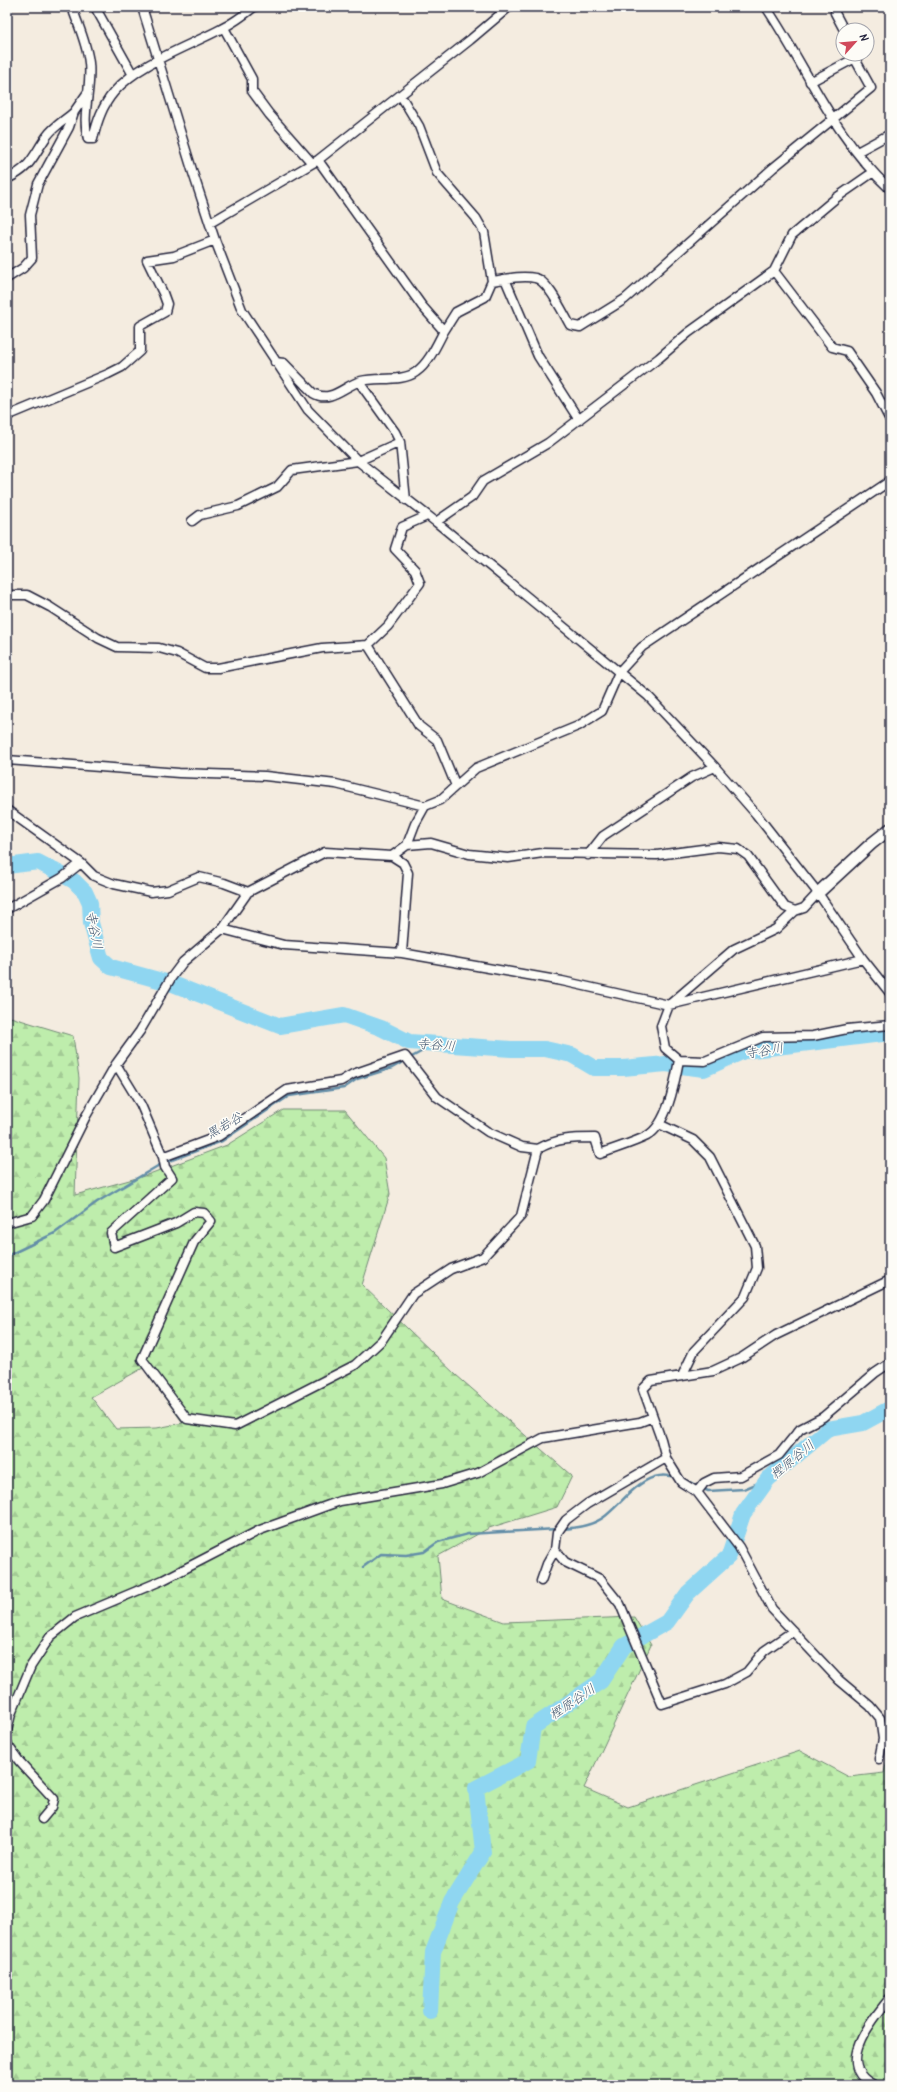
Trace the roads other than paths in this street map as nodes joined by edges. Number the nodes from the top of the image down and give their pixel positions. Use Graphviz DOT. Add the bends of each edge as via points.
graph roads {
  1 [pos="72,7"];
  2 [pos="95,7"];
  3 [pos="142,7"];
  4 [pos="254,7"];
  5 [pos="509,7"];
  6 [pos="766,7"];
  7 [pos="835,13"];
  8 [pos="840,22"];
  9 [pos="224,28"];
  10 [pos="159,60"];
  11 [pos="845,62"];
  12 [pos="859,62"];
  13 [pos="133,75"];
  14 [pos="810,82"];
  15 [pos="88,92"];
  16 [pos="401,96"];
  17 [pos="74,112"];
  18 [pos="832,118"];
  19 [pos="890,134"];
  20 [pos="857,152"];
  21 [pos="315,161"];
  22 [pos="872,173"];
  23 [pos="7,179"];
  24 [pos="890,189"];
  25 [pos="210,223"];
  26 [pos="215,240"];
  27 [pos="774,271"];
  28 [pos="7,278"];
  29 [pos="505,279"];
  30 [pos="492,281"];
  31 [pos="444,331"];
  32 [pos="274,362"];
  33 [pos="359,382"];
  34 [pos="7,416"];
  35 [pos="579,420"];
  36 [pos="890,420"];
  37 [pos="400,442"];
  38 [pos="358,461"];
  39 [pos="890,481"];
  40 [pos="406,500"];
  41 [pos="427,516"];
  42 [pos="192,521"];
  43 [pos="436,522"];
  44 [pos="7,595"];
  45 [pos="368,645"];
  46 [pos="619,672"];
  47 [pos="7,760"];
  48 [pos="715,767"];
  49 [pos="456,786"];
  50 [pos="425,806"];
  51 [pos="7,810"];
  52 [pos="890,829"];
  53 [pos="407,845"];
  54 [pos="588,855"];
  55 [pos="392,856"];
  56 [pos="81,863"];
  57 [pos="248,892"];
  58 [pos="818,894"];
  59 [pos="7,909"];
  60 [pos="795,911"];
  61 [pos="222,929"];
  62 [pos="402,952"];
  63 [pos="863,959"];
  64 [pos="890,993"];
  65 [pos="669,1005"];
  66 [pos="890,1025"];
  67 [pos="679,1060"];
  68 [pos="116,1064"];
  69 [pos="659,1124"];
  70 [pos="538,1149"];
  71 [pos="163,1158"];
  72 [pos="7,1223"];
  73 [pos="890,1280"];
  74 [pos="890,1363"];
  75 [pos="682,1376"];
  76 [pos="653,1417"];
  77 [pos="666,1458"];
  78 [pos="698,1492"];
  79 [pos="555,1550"];
  80 [pos="541,1581"];
  81 [pos="793,1631"];
  82 [pos="7,1731"];
  83 [pos="7,1744"];
  84 [pos="879,1759"];
  85 [pos="42,1819"];
  86 [pos="890,1998"];
  87 [pos="874,2085"];
  1 -- 15 [label="street" via="89,62"];
  2 -- 13 [label="street"];
  3 -- 10 [label="street"];
  4 -- 9 [label="street"];
  5 -- 16 [label="street"];
  6 -- 14 [label="street"];
  7 -- 8 [label="street"];
  9 -- 10 [label="street"];
  9 -- 21 [label="street" via="252,79 252,90 269,114"];
  10 -- 13 [label="street"];
  10 -- 25 [label="street"];
  11 -- 14 [label="street"];
  12 -- 18 [label="street" via="871,88"];
  13 -- 15 [label="street" via="114,92 98,120 93,139 88,140 85,131"];
  14 -- 18 [label="street"];
  15 -- 17 [label="street"];
  16 -- 21 [label="street"];
  16 -- 30 [label="street" via="419,126 437,173 476,218 484,232"];
  17 -- 23 [label="street" via="48,134 22,172"];
  17 -- 28 [label="street" via="69,127 38,184 30,215 32,258 23,268"];
  18 -- 20 [label="street"];
  18 -- 29 [label="street" via="625,299 580,327 570,324 547,286 537,278"];
  19 -- 20 [label="street"];
  20 -- 22 [label="street"];
  21 -- 25 [label="street"];
  21 -- 31 [label="street" via="422,306"];
  22 -- 24 [label="street"];
  22 -- 27 [label="street" via="836,198 792,235"];
  25 -- 26 [label="street"];
  26 -- 32 [label="street" via="242,310"];
  26 -- 34 [label="street" via="174,256 147,260 167,304 165,312 140,326 140,351 122,367"];
  27 -- 35 [label="street" via="688,333"];
  27 -- 36 [label="street" via="832,347 847,351 876,393"];
  29 -- 30 [label="street"];
  29 -- 35 [label="street" via="538,356"];
  30 -- 31 [label="street" via="485,297 456,312"];
  31 -- 33 [label="street" via="416,372 394,378"];
  32 -- 33 [label="street" via="284,363 313,394 319,397 339,394 351,384"];
  32 -- 38 [label="street" via="308,410"];
  33 -- 37 [label="street"];
  35 -- 43 [label="street" via="548,444 483,481 472,497"];
  37 -- 38 [label="street"];
  37 -- 40 [label="street"];
  38 -- 40 [label="street"];
  38 -- 42 [label="street" via="292,470 277,487 238,506 200,516"];
  39 -- 46 [label="street" via="642,646"];
  40 -- 41 [label="street"];
  41 -- 43 [label="street"];
  41 -- 45 [label="street" via="402,527 395,549 415,570 420,583 388,626"];
  43 -- 46 [label="street"];
  44 -- 45 [label="street" via="27,595 117,647 159,648 205,668 218,668 322,648"];
  45 -- 49 [label="street" via="419,726 438,740"];
  46 -- 48 [label="street" via="648,696"];
  46 -- 49 [label="street" via="602,711 578,726 476,768"];
  47 -- 50 [label="street" via="179,774 265,776 336,784"];
  48 -- 54 [label="street" via="692,777 603,836"];
  48 -- 58 [label="street" via="756,814"];
  49 -- 50 [label="street" via="440,800"];
  50 -- 53 [label="street"];
  51 -- 56 [label="street"];
  52 -- 58 [label="street"];
  53 -- 54 [label="street" via="431,842 469,854 508,858 543,853"];
  53 -- 55 [label="street"];
  54 -- 60 [label="street" via="658,855 718,847 738,849 748,856 785,907"];
  55 -- 57 [label="street" via="325,852"];
  55 -- 62 [label="street" via="403,862 408,873"];
  56 -- 57 [label="street" via="94,876 114,884 151,892 168,890 199,877"];
  56 -- 59 [label="street"];
  57 -- 61 [label="street"];
  58 -- 60 [label="street" via="804,908"];
  58 -- 63 [label="street"];
  60 -- 65 [label="street" via="776,929 734,950"];
  61 -- 62 [label="street" via="284,945"];
  61 -- 68 [label="street" via="183,962"];
  62 -- 65 [label="street" via="562,981"];
  63 -- 64 [label="street"];
  63 -- 65 [label="street"];
  65 -- 67 [label="street" via="661,1026 666,1048"];
  66 -- 67 [label="street" via="847,1028 813,1036 763,1038 705,1061"];
  67 -- 69 [label="street" via="673,1091"];
  68 -- 71 [label="street" via="141,1105"];
  68 -- 72 [label="street" via="86,1116 44,1200 32,1216"];
  69 -- 70 [label="street" via="648,1135 600,1154 595,1138 567,1138 550,1142"];
  69 -- 75 [label="street" via="692,1140 710,1157 755,1246 757,1268 745,1297 694,1351"];
  70 -- 71 [label="street" via="522,1147 482,1128 438,1097 405,1056 353,1074 341,1081 287,1090 219,1136"];
  70 -- 71 [label="street" via="521,1216 483,1257 451,1269 413,1294 382,1340 355,1366 235,1426 187,1419 142,1359 194,1242 211,1221 204,1213 194,1212 176,1223 114,1246 111,1233 172,1178"];
  73 -- 75 [label="street" via="776,1335 741,1358 713,1371"];
  74 -- 78 [label="street" via="824,1417 800,1429 779,1455 741,1476 714,1478 704,1483"];
  75 -- 76 [label="street" via="651,1381 643,1389"];
  76 -- 77 [label="street"];
  76 -- 82 [label="street" via="640,1422 543,1438 478,1473 442,1484 333,1504 260,1530 163,1580 75,1616 50,1637 31,1666 11,1714"];
  77 -- 78 [label="street" via="681,1482"];
  77 -- 79 [label="street" via="587,1504 566,1520 559,1530"];
  78 -- 81 [label="street" via="739,1547 772,1609"];
  79 -- 80 [label="street"];
  79 -- 81 [label="street" via="565,1562 600,1579 620,1604 662,1704 725,1684 747,1672 764,1651"];
  81 -- 84 [label="street" via="839,1680 870,1706 880,1718 883,1739"];
  83 -- 85 [label="street" via="54,1799 52,1807"];
  86 -- 87 [label="street" via="860,2040 855,2057 858,2073"];
}
